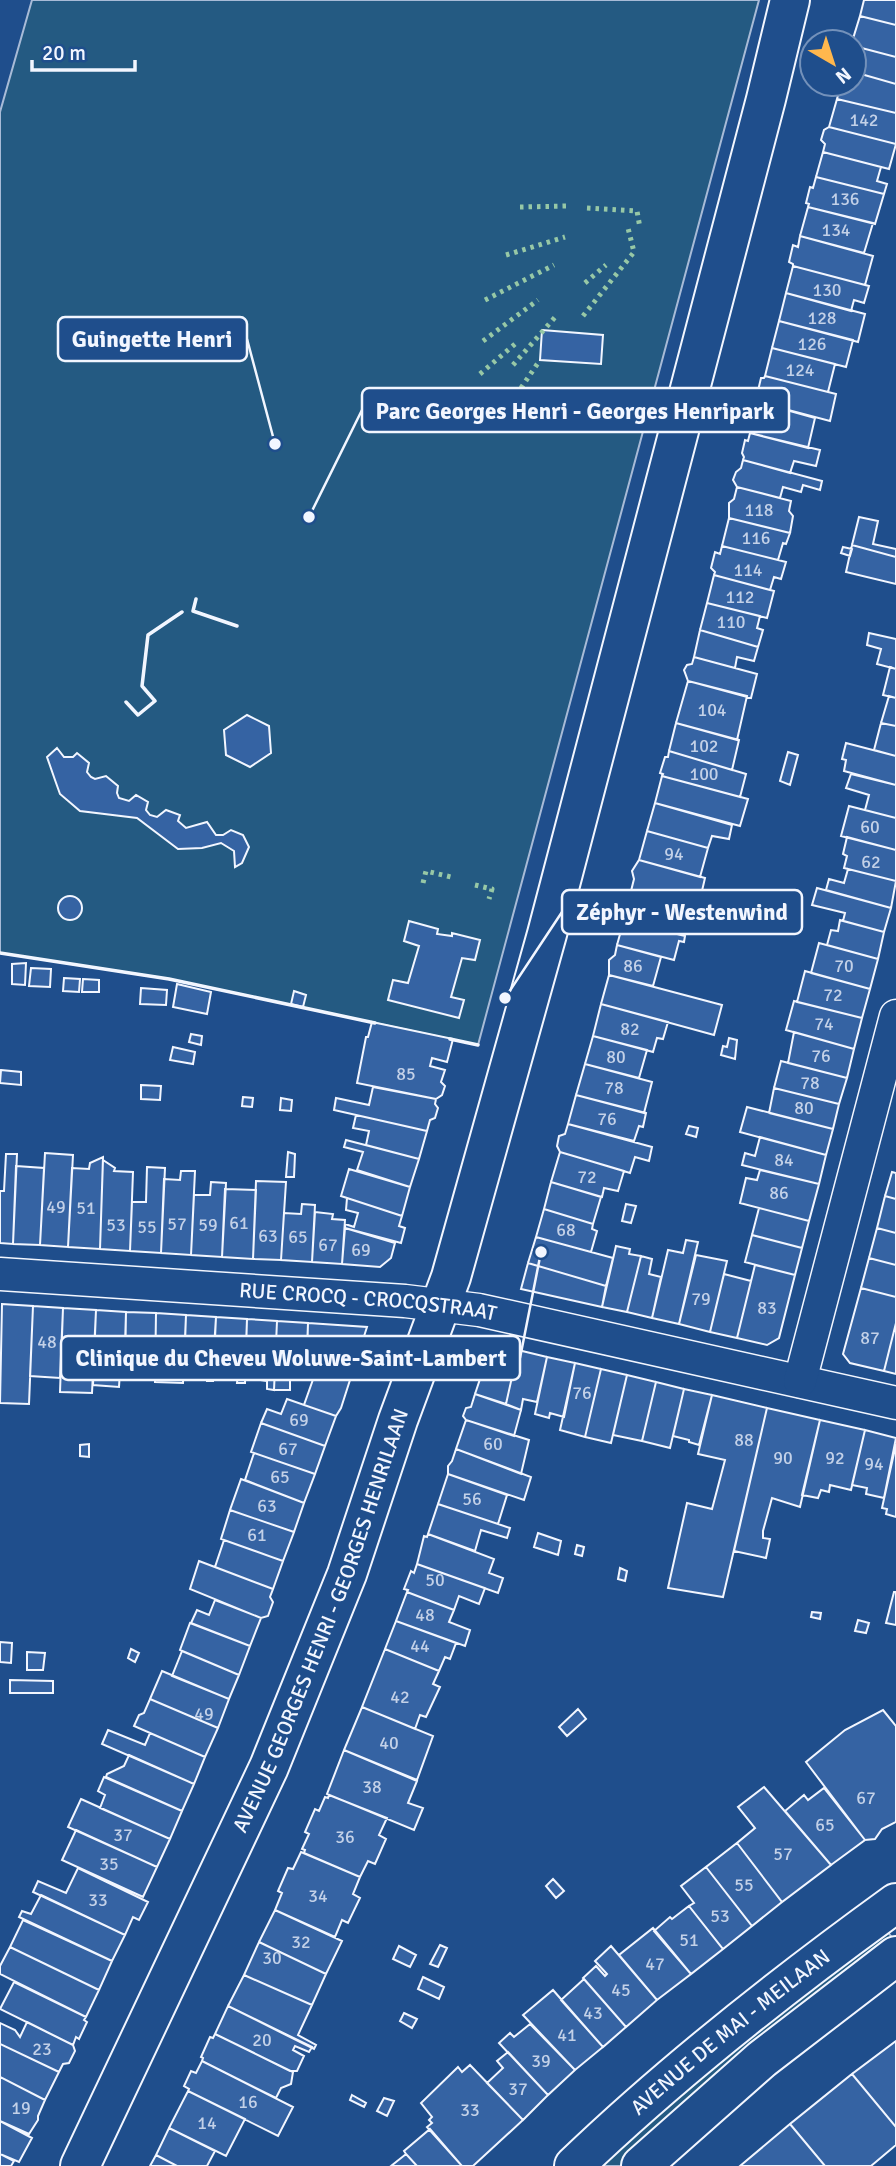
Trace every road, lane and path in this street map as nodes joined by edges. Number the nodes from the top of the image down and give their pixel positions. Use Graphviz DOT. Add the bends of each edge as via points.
graph roads {
  1 [pos="790,0"];
  2 [pos="896,1016"];
  3 [pos="0,1274"];
  4 [pos="441,1305"];
  5 [pos="800,1381"];
  6 [pos="896,1403"];
  7 [pos="895,1905"];
  8 [pos="896,1956"];
  9 [pos="80,2166"];
  10 [pos="574,2166"];
  11 [pos="641,2166"];
  1 -- 4 [label="street, AVENUE GEORGES HENRI - GEORGES HENRILAAN" via="547,934"];
  2 -- 5 [label="street"];
  3 -- 4 [label="street, RUE CROCQ - CROCQSTRAAT"];
  4 -- 5 [label="street, RUE CROCQ - CROCQSTRAAT"];
  4 -- 9 [label="street, AVENUE GEORGES HENRI - GEORGES HENRILAAN" via="347,1574 269,1767"];
  5 -- 6 [label="street, RUE CROCQ - CROCQSTRAAT"];
  7 -- 10 [label="street, AVENUE DE MAI - MEILAAN" via="745,2017"];
  8 -- 11 [label="street, AVENUE DE MAI - MEILAAN" via="762,2059"];
}
